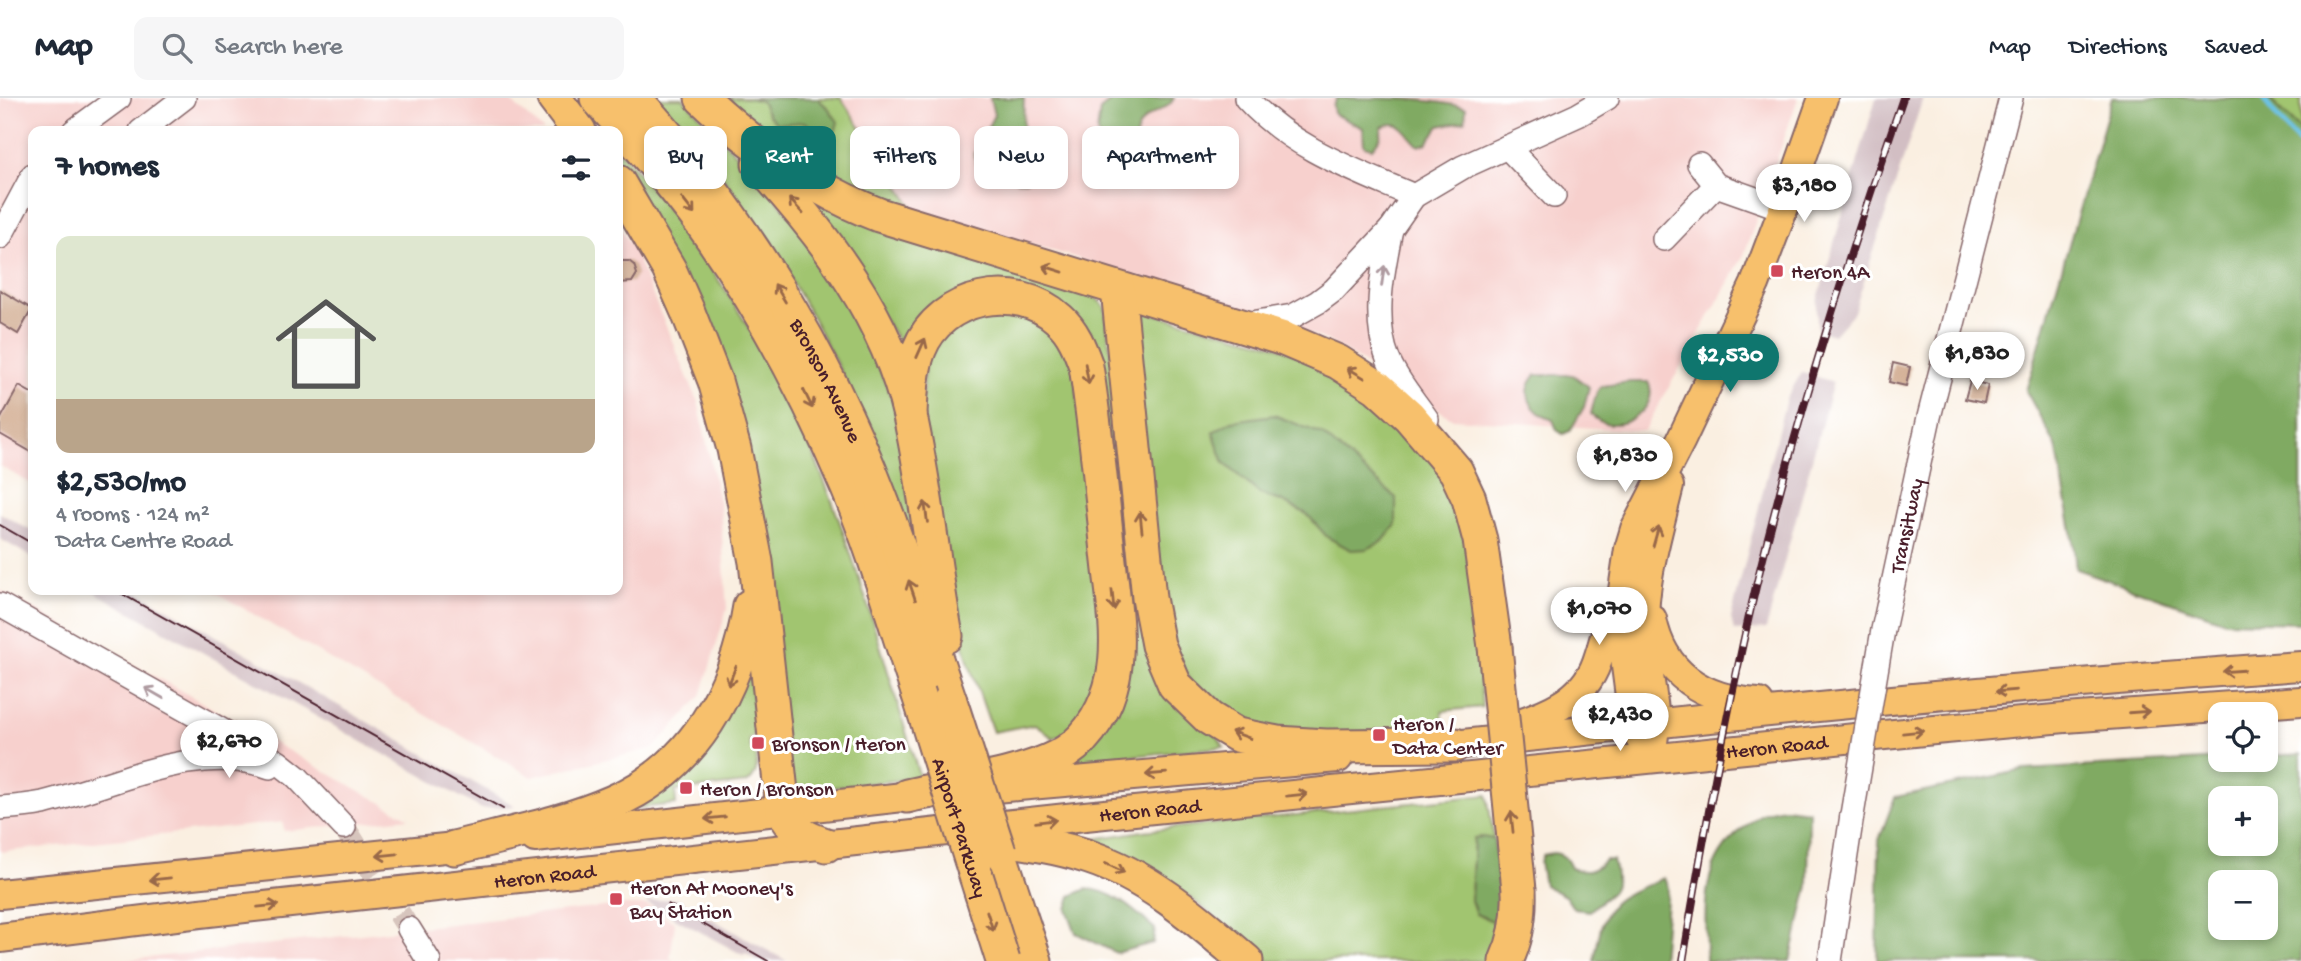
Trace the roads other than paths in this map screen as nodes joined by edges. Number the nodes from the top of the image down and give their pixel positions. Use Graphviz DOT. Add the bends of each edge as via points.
graph roads {
  1 [pos="134,98"];
  2 [pos="597,98"];
  3 [pos="634,98"];
  4 [pos="1246,98"];
  5 [pos="1607,98"];
  6 [pos="1823,98"];
  7 [pos="2011,98"];
  8 [pos="180,99"];
  9 [pos="703,99"];
  10 [pos="113,103"];
  11 [pos="81,126"];
  12 [pos="147,126"];
  13 [pos="621,126"];
  14 [pos="623,128"];
  15 [pos="1507,147"];
  16 [pos="1699,164"];
  17 [pos="1716,185"];
  18 [pos="623,190"];
  19 [pos="1414,196"];
  20 [pos="1554,196"];
  21 [pos="25,197"];
  22 [pos="1784,209"];
  23 [pos="1391,229"];
  24 [pos="0,237"];
  25 [pos="1664,239"];
  26 [pos="1118,289"];
  27 [pos="1239,325"];
  28 [pos="910,414"];
  29 [pos="1456,471"];
  30 [pos="756,562"];
  31 [pos="1635,577"];
  32 [pos="0,605"];
  33 [pos="2301,666"];
  34 [pos="918,692"];
  35 [pos="950,701"];
  36 [pos="2301,701"];
  37 [pos="1838,706"];
  38 [pos="1645,725"];
  39 [pos="1455,745"];
  40 [pos="1650,758"];
  41 [pos="297,778"];
  42 [pos="907,796"];
  43 [pos="0,808"];
  44 [pos="783,810"];
  45 [pos="344,827"];
  46 [pos="954,832"];
  47 [pos="826,845"];
  48 [pos="454,848"];
  49 [pos="94,885"];
  50 [pos="0,894"];
  51 [pos="0,908"];
  52 [pos="409,929"];
  53 [pos="0,938"];
  54 [pos="429,961"];
  55 [pos="1003,961"];
  56 [pos="1035,961"];
  57 [pos="1246,961"];
  58 [pos="1506,961"];
  59 [pos="1830,961"];
  1 -- 10 [label="street"];
  2 -- 13 [label="highway, Bronson Avenue, one-way"];
  35 -- 3 [label="highway, Bronson Avenue, one-way" via="882,501 816,354 739,230"];
  4 -- 19 [label="street" via="1275,126 1315,152"];
  5 -- 15 [label="street"];
  6 -- 22 [label="main road"];
  7 -- 59 [label="street, Transitway, bridge" via="1929,417 1883,631"];
  8 -- 12 [label="street"];
  26 -- 9 [label="highway, one-way" via="853,205 783,164"];
  28 -- 9 [label="highway, one-way" via="881,336 846,270 801,210"];
  10 -- 11 [label="street"];
  14 -- 34 [label="highway, Bronson Avenue, one-way" via="702,225 802,387 848,488"];
  15 -- 19 [label="street"];
  15 -- 20 [label="street"];
  16 -- 17 [label="street"];
  17 -- 22 [label="street"];
  17 -- 25 [label="street"];
  18 -- 30 [label="highway" via="669,269 715,381 744,487"];
  19 -- 23 [label="street"];
  21 -- 24 [label="street"];
  22 -- 31 [label="main road" via="1755,284 1681,440"];
  23 -- 27 [label="street" via="1318,302 1293,316"];
  29 -- 23 [label="street, one-way" via="1387,357 1381,295"];
  26 -- 27 [label="highway"];
  39 -- 26 [label="highway, one-way" via="1326,746 1256,740 1237,735 1209,718 1175,685 1158,645 1149,598"];
  29 -- 27 [label="highway, one-way" via="1396,402 1359,374 1284,339"];
  35 -- 28 [label="highway, one-way" via="952,670"];
  28 -- 42 [label="highway, one-way" via="919,349 936,325 960,306 1009,296 1038,305 1061,320 1086,366 1116,641 1114,676 1104,705 1088,732 1067,751 1027,768"];
  58 -- 29 [label="highway, one-way, bridge" via="1520,910 1495,647 1480,540"];
  30 -- 44 [label="highway"];
  30 -- 48 [label="highway, one-way" via="747,627 728,687 702,731 664,771 634,792 575,816"];
  31 -- 37 [label="main road" via="1663,651 1691,683 1722,698 1745,702"];
  31 -- 38 [label="main road" via="1644,639"];
  31 -- 39 [label="main road" via="1590,678 1579,692 1541,716"];
  41 -- 32 [label="street, one-way" via="278,762"];
  33 -- 37 [label="main road, Heron Road, one-way"];
  34 -- 55 [label="highway, Airport Parkway, one-way, bridge"];
  35 -- 56 [label="highway, Airport Parkway, bridge"];
  40 -- 36 [label="main road, Heron Road, one-way" via="2065,718"];
  37 -- 38 [label="main road, Heron Road"];
  38 -- 39 [label="main road, Heron Road"];
  38 -- 40 [label="main road"];
  39 -- 42 [label="main road, Heron Road, one-way"];
  46 -- 40 [label="main road, Heron Road, one-way"];
  41 -- 43 [label="street" via="258,763 216,759 152,771 40,803"];
  41 -- 45 [label="street"];
  42 -- 44 [label="main road, Heron Road"];
  44 -- 47 [label="highway" via="799,833"];
  44 -- 48 [label="main road, Heron Road, one-way"];
  46 -- 47 [label="main road, Heron Road"];
  46 -- 57 [label="highway, one-way" via="1071,852 1114,867 1186,910"];
  53 -- 47 [label="main road, Heron Road, one-way"];
  48 -- 49 [label="main road, Heron Road, one-way"];
  49 -- 50 [label="main road, Heron Road"];
  49 -- 51 [label="main road"];
  52 -- 54 [label="street"];
}
